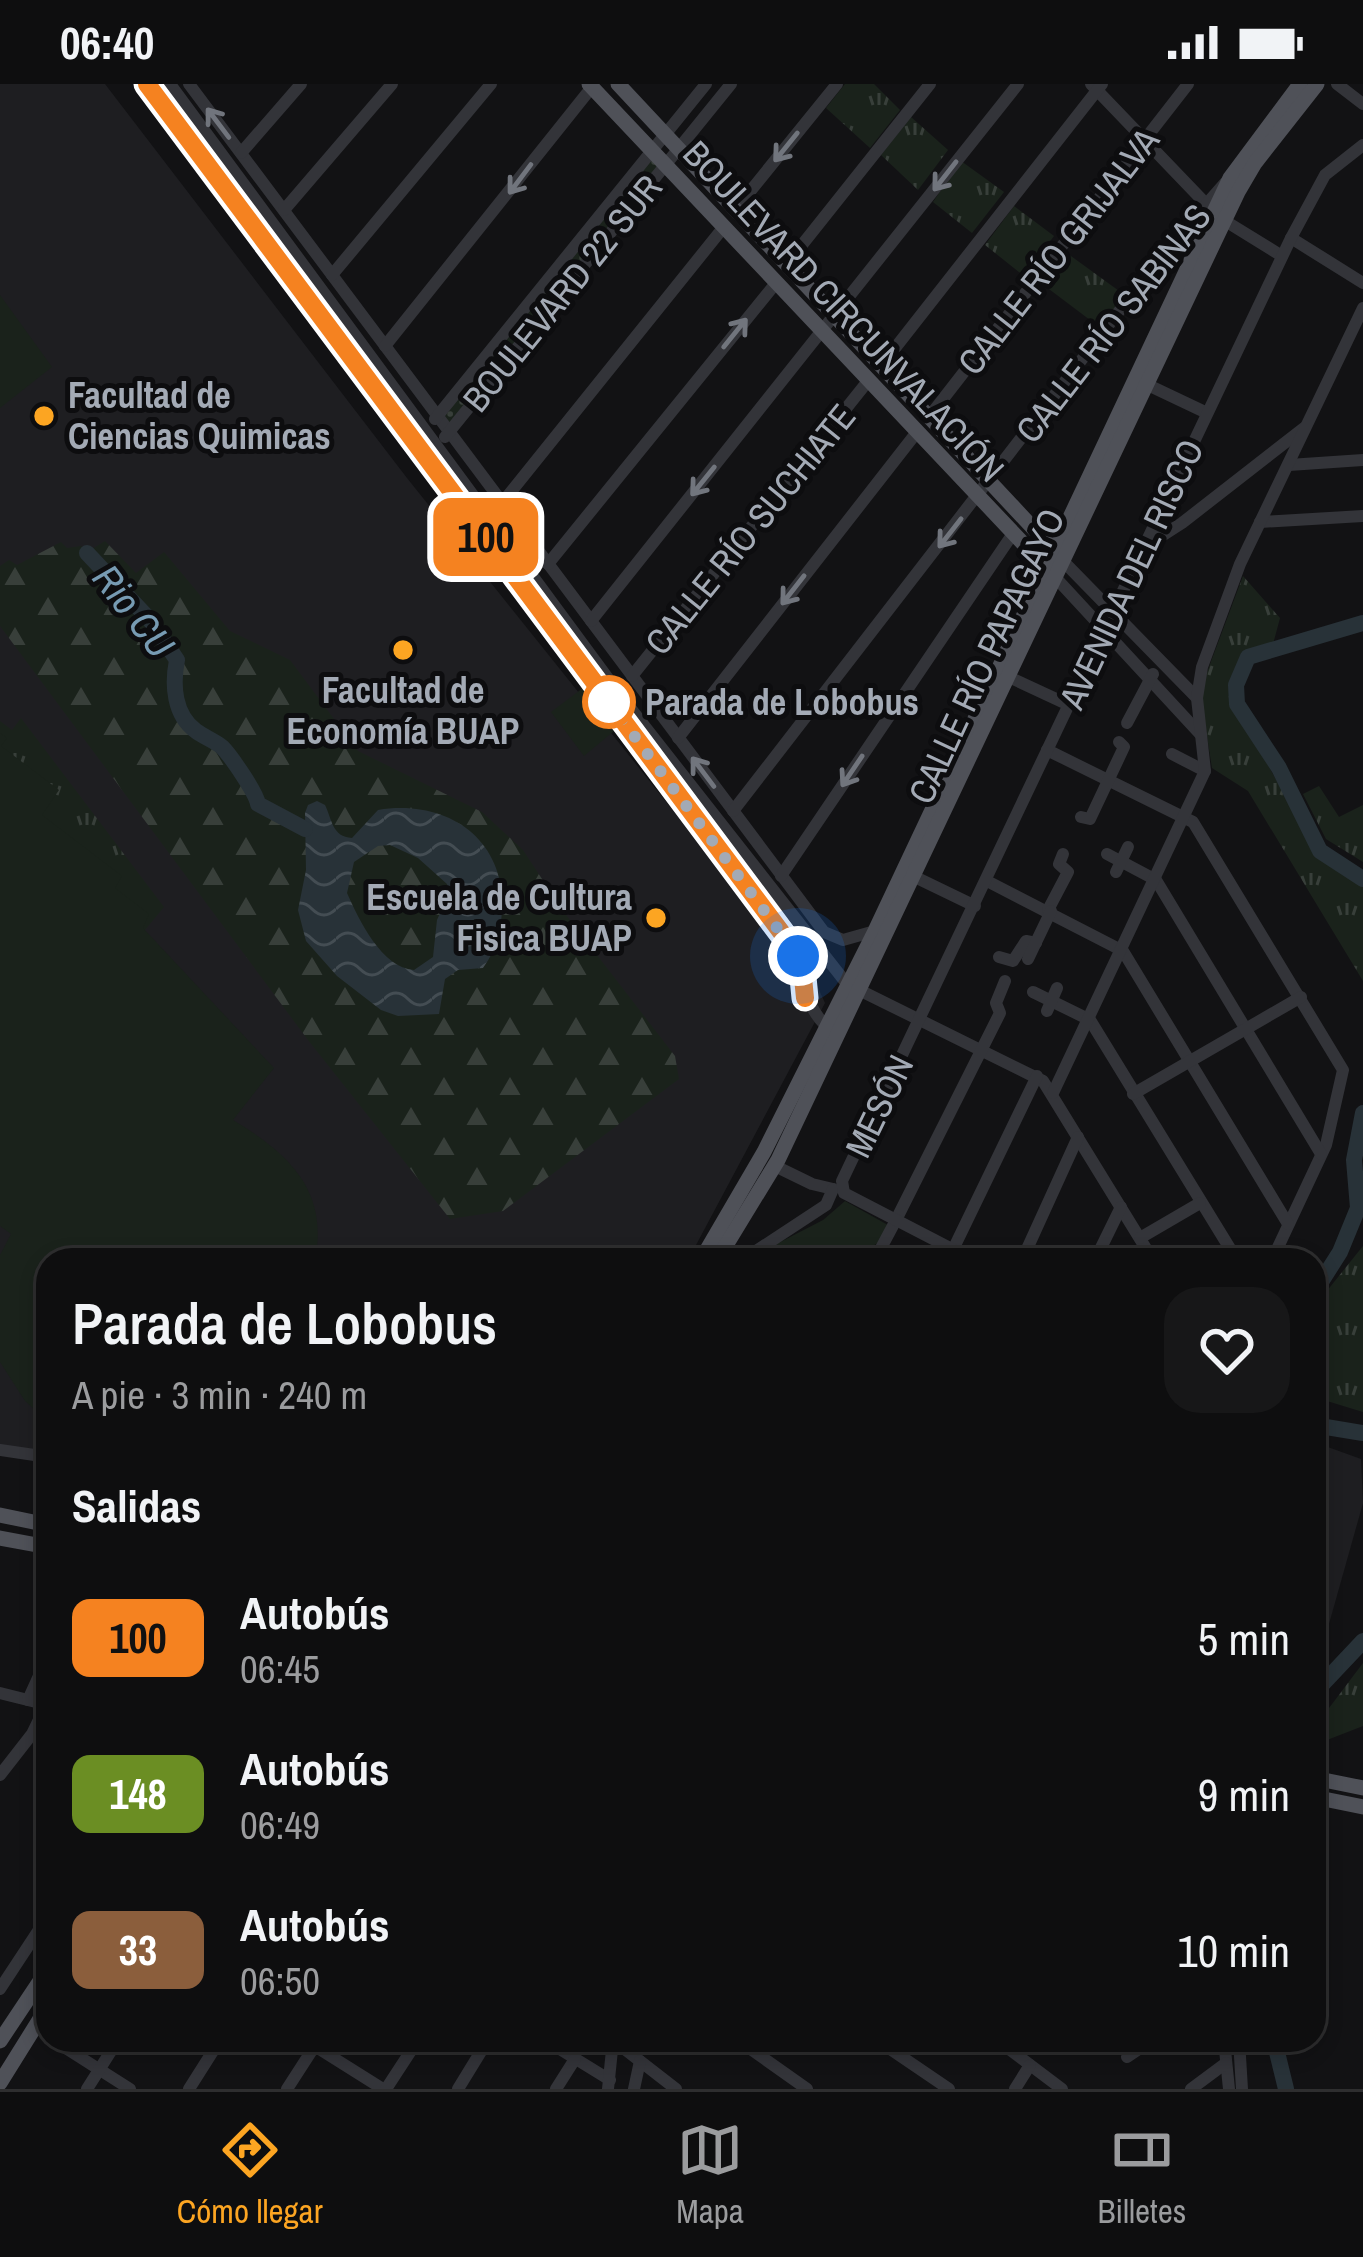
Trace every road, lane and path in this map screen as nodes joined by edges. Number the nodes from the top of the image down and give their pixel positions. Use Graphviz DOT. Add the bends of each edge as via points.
graph roads {
  1 [pos="147,84"];
  2 [pos="170,84"];
  3 [pos="190,84"];
  4 [pos="302,84"];
  5 [pos="392,84"];
  6 [pos="491,84"];
  7 [pos="618,84"];
  8 [pos="706,84"];
  9 [pos="731,84"];
  10 [pos="837,84"];
  11 [pos="930,84"];
  12 [pos="1018,84"];
  13 [pos="1188,84"];
  14 [pos="1300,84"];
  15 [pos="1318,84"];
  16 [pos="1337,84"];
  17 [pos="591,86"];
  18 [pos="1097,86"];
  19 [pos="1363,104"];
  20 [pos="665,135"];
  21 [pos="1144,140"];
  22 [pos="1363,145"];
  23 [pos="678,149"];
  24 [pos="651,152"];
  25 [pos="241,153"];
  26 [pos="665,166"];
  27 [pos="284,210"];
  28 [pos="735,210"];
  29 [pos="1215,213"];
  30 [pos="723,228"];
  31 [pos="1291,238"];
  32 [pos="1282,256"];
  33 [pos="786,265"];
  34 [pos="332,275"];
  35 [pos="776,283"];
  36 [pos="1363,283"];
  37 [pos="297,285"];
  38 [pos="321,290"];
  39 [pos="1363,308"];
  40 [pos="834,316"];
  41 [pos="822,332"];
  42 [pos="385,346"];
  43 [pos="492,349"];
  44 [pos="1363,350"];
  45 [pos="1343,351"];
  46 [pos="507,361"];
  47 [pos="881,366"];
  48 [pos="868,381"];
  49 [pos="1148,385"];
  50 [pos="1207,413"];
  51 [pos="438,416"];
  52 [pos="928,417"];
  53 [pos="1305,427"];
  54 [pos="426,431"];
  55 [pos="449,432"];
  56 [pos="917,432"];
  57 [pos="437,446"];
  58 [pos="1363,460"];
  59 [pos="1289,465"];
  60 [pos="990,482"];
  61 [pos="978,496"];
  62 [pos="506,499"];
  63 [pos="1363,516"];
  64 [pos="1260,522"];
  65 [pos="1012,535"];
  66 [pos="1142,549"];
  67 [pos="1059,556"];
  68 [pos="548,564"];
  69 [pos="1051,573"];
  70 [pos="1112,612"];
  71 [pos="591,621"];
  72 [pos="1103,628"];
  73 [pos="1159,663"];
  74 [pos="632,676"];
  75 [pos="1009,677"];
  76 [pos="1150,679"];
  77 [pos="1197,698"];
  78 [pos="1069,705"];
  79 [pos="1127,724"];
  80 [pos="1203,736"];
  81 [pos="678,738"];
  82 [pos="1121,744"];
  83 [pos="1047,750"];
  84 [pos="1172,754"];
  85 [pos="1205,771"];
  86 [pos="1108,780"];
  87 [pos="733,811"];
  88 [pos="1186,816"];
  89 [pos="1082,818"];
  90 [pos="725,828"];
  91 [pos="746,829"];
  92 [pos="1128,847"];
  93 [pos="1063,854"];
  94 [pos="1107,854"];
  95 [pos="1119,867"];
  96 [pos="739,874"];
  97 [pos="781,876"];
  98 [pos="915,877"];
  99 [pos="1156,880"];
  100 [pos="987,881"];
  101 [pos="767,884"];
  102 [pos="975,906"];
  103 [pos="1050,910"];
  104 [pos="875,931"];
  105 [pos="1036,943"];
  106 [pos="1123,951"];
  107 [pos="999,957"];
  108 [pos="1028,959"];
  109 [pos="1005,982"];
  110 [pos="854,987"];
  111 [pos="1033,992"];
  112 [pos="1301,997"];
  113 [pos="920,1019"];
  114 [pos="1090,1019"];
  115 [pos="826,1026"];
  116 [pos="1244,1031"];
  117 [pos="981,1049"];
  118 [pos="1191,1063"];
  119 [pos="1037,1076"];
  120 [pos="1052,1093"];
  121 [pos="1133,1094"];
  122 [pos="1078,1137"];
  123 [pos="1321,1154"];
  124 [pos="777,1162"];
  125 [pos="838,1191"];
  126 [pos="1200,1203"];
  127 [pos="1121,1207"];
  128 [pos="896,1220"];
  129 [pos="1288,1224"];
  130 [pos="1140,1238"];
  131 [pos="708,1248"];
  132 [pos="724,1248"];
  133 [pos="761,1248"];
  134 [pos="881,1248"];
  135 [pos="941,1248"];
  136 [pos="960,1248"];
  137 [pos="1027,1248"];
  138 [pos="1101,1248"];
  139 [pos="1146,1248"];
  140 [pos="1229,1248"];
  141 [pos="1277,1248"];
  142 [pos="0,1450"];
  143 [pos="36,1455"];
  144 [pos="0,1515"];
  145 [pos="36,1522"];
  146 [pos="0,1538"];
  147 [pos="36,1545"];
  148 [pos="36,1682"];
  149 [pos="0,1693"];
  150 [pos="28,1700"];
  151 [pos="36,1702"];
  152 [pos="36,1726"];
  153 [pos="0,1774"];
  154 [pos="1326,1780"];
  155 [pos="1363,1788"];
  156 [pos="1326,1800"];
  157 [pos="1363,1808"];
  158 [pos="36,1934"];
  159 [pos="12,1971"];
  160 [pos="36,1986"];
  161 [pos="36,1988"];
  162 [pos="0,1990"];
  163 [pos="36,2040"];
  164 [pos="0,2041"];
  165 [pos="77,2052"];
  166 [pos="81,2052"];
  167 [pos="110,2052"];
  168 [pos="212,2052"];
  169 [pos="307,2052"];
  170 [pos="328,2052"];
  171 [pos="410,2052"];
  172 [pos="481,2052"];
  173 [pos="564,2052"];
  174 [pos="612,2052"];
  175 [pos="628,2052"];
  176 [pos="764,2052"];
  177 [pos="895,2052"];
  178 [pos="1013,2052"];
  179 [pos="1134,2052"];
  180 [pos="1225,2052"];
  181 [pos="1240,2052"];
  182 [pos="1127,2057"];
  183 [pos="575,2059"];
  184 [pos="640,2061"];
  185 [pos="1226,2063"];
  186 [pos="1030,2065"];
  187 [pos="101,2067"];
  188 [pos="0,2083"];
  189 [pos="609,2085"];
  190 [pos="87,2089"];
  191 [pos="130,2089"];
  192 [pos="142,2089"];
  193 [pos="189,2089"];
  194 [pos="287,2089"];
  195 [pos="384,2089"];
  196 [pos="458,2089"];
  197 [pos="556,2089"];
  198 [pos="634,2089"];
  199 [pos="676,2089"];
  200 [pos="806,2089"];
  201 [pos="949,2089"];
  202 [pos="1015,2089"];
  203 [pos="1062,2089"];
  204 [pos="1191,2089"];
  205 [pos="1229,2089"];
  206 [pos="1242,2089"];
  1 -- 37 [label="street"];
  2 -- 38 [label="street"];
  25 -- 3 [label="street, one-way"];
  4 -- 25 [label="street"];
  5 -- 27 [label="street"];
  6 -- 34 [label="street"];
  7 -- 20 [label="main road, BOULEVARD CIRCUNVALACIÓN"];
  8 -- 20 [label="street, BOULEVARD 22 SUR"];
  9 -- 23 [label="street, BOULEVARD 22 SUR"];
  10 -- 28 [label="street, one-way"];
  11 -- 33 [label="street"];
  12 -- 40 [label="street, one-way"];
  13 -- 21 [label="street, CALLE RÍO GRIJALVA"];
  14 -- 29 [label="main road, CALLE RÍO PAPAGAYO" via="1230,178"];
  15 -- 29 [label="main road, CALLE RÍO PAPAGAYO"];
  16 -- 19 [label="street"];
  17 -- 24 [label="main road, BOULEVARD CIRCUNVALACIÓN"];
  17 -- 42 [label="street, one-way"];
  18 -- 21 [label="street"];
  18 -- 47 [label="street"];
  20 -- 23 [label="main road, BOULEVARD CIRCUNVALACIÓN"];
  20 -- 24 [label="street, BOULEVARD 22 SUR"];
  21 -- 29 [label="street"];
  21 -- 52 [label="street, CALLE RÍO GRIJALVA"];
  22 -- 31 [label="street, AVENIDA DEL RISCO" via="1325,175"];
  23 -- 26 [label="street, BOULEVARD 22 SUR"];
  23 -- 28 [label="main road, BOULEVARD CIRCUNVALACIÓN"];
  24 -- 26 [label="main road, BOULEVARD CIRCUNVALACIÓN"];
  24 -- 43 [label="street, BOULEVARD 22 SUR"];
  25 -- 27 [label="street"];
  26 -- 30 [label="main road, BOULEVARD CIRCUNVALACIÓN"];
  26 -- 46 [label="street, BOULEVARD 22 SUR"];
  27 -- 34 [label="street"];
  28 -- 33 [label="main road, BOULEVARD CIRCUNVALACIÓN"];
  29 -- 32 [label="street"];
  29 -- 49 [label="main road, CALLE RÍO PAPAGAYO"];
  29 -- 60 [label="street, CALLE RÍO SABINAS"];
  29 -- 67 [label="main road, CALLE RÍO PAPAGAYO"];
  30 -- 35 [label="main road, BOULEVARD CIRCUNVALACIÓN"];
  30 -- 62 [label="street"];
  31 -- 32 [label="street, AVENIDA DEL RISCO"];
  31 -- 36 [label="street"];
  32 -- 50 [label="street, AVENIDA DEL RISCO"];
  33 -- 40 [label="main road, BOULEVARD CIRCUNVALACIÓN"];
  34 -- 42 [label="street"];
  35 -- 41 [label="main road, BOULEVARD CIRCUNVALACIÓN"];
  68 -- 35 [label="street, one-way"];
  37 -- 38 [label="street"];
  37 -- 96 [label="street"];
  38 -- 54 [label="street"];
  39 -- 45 [label="street"];
  40 -- 41 [label="street"];
  40 -- 47 [label="main road, BOULEVARD CIRCUNVALACIÓN"];
  41 -- 48 [label="main road, BOULEVARD CIRCUNVALACIÓN"];
  41 -- 71 [label="street, one-way"];
  42 -- 51 [label="street"];
  43 -- 46 [label="street"];
  43 -- 51 [label="street, BOULEVARD 22 SUR"];
  44 -- 45 [label="street"];
  45 -- 53 [label="street"];
  46 -- 55 [label="street, BOULEVARD 22 SUR"];
  47 -- 52 [label="main road, BOULEVARD CIRCUNVALACIÓN"];
  48 -- 56 [label="main road, BOULEVARD CIRCUNVALACIÓN"];
  48 -- 74 [label="street, CALLE RÍO SUCHIATE"];
  49 -- 50 [label="street"];
  49 -- 67 [label="main road, CALLE RÍO PAPAGAYO"];
  50 -- 66 [label="street, AVENIDA DEL RISCO"];
  51 -- 54 [label="street, BOULEVARD 22 SUR"];
  51 -- 55 [label="street"];
  52 -- 60 [label="main road, BOULEVARD CIRCUNVALACIÓN"];
  53 -- 59 [label="street"];
  53 -- 66 [label="street"];
  54 -- 57 [label="street"];
  55 -- 57 [label="street, BOULEVARD 22 SUR"];
  55 -- 62 [label="street"];
  56 -- 61 [label="main road, BOULEVARD CIRCUNVALACIÓN"];
  56 -- 81 [label="street, one-way"];
  57 -- 90 [label="street"];
  58 -- 59 [label="street"];
  59 -- 64 [label="street"];
  60 -- 61 [label="street, CALLE RÍO SABINAS"];
  60 -- 67 [label="main road, BOULEVARD CIRCUNVALACIÓN"];
  61 -- 65 [label="main road, BOULEVARD CIRCUNVALACIÓN"];
  61 -- 87 [label="street, CALLE RÍO SABINAS, one-way"];
  62 -- 68 [label="street"];
  63 -- 64 [label="street"];
  64 -- 77 [label="street"];
  65 -- 69 [label="main road, BOULEVARD CIRCUNVALACIÓN"];
  65 -- 97 [label="street, one-way"];
  66 -- 70 [label="street, AVENIDA DEL RISCO"];
  67 -- 69 [label="main road, CALLE RÍO PAPAGAYO"];
  67 -- 70 [label="street, BOULEVARD CIRCUNVALACIÓN"];
  68 -- 71 [label="street"];
  69 -- 72 [label="street, BOULEVARD CIRCUNVALACIÓN"];
  69 -- 75 [label="main road, CALLE RÍO PAPAGAYO"];
  69 -- 104 [label="main road, CALLE RÍO PAPAGAYO"];
  70 -- 72 [label="street, AVENIDA DEL RISCO"];
  70 -- 73 [label="street, BOULEVARD CIRCUNVALACIÓN"];
  71 -- 74 [label="street"];
  72 -- 76 [label="street, BOULEVARD CIRCUNVALACIÓN"];
  72 -- 78 [label="street, AVENIDA DEL RISCO"];
  73 -- 76 [label="street"];
  73 -- 77 [label="street, BOULEVARD CIRCUNVALACIÓN"];
  74 -- 81 [label="street"];
  75 -- 78 [label="street"];
  75 -- 98 [label="main road, CALLE RÍO PAPAGAYO"];
  76 -- 79 [label="street"];
  76 -- 80 [label="street, BOULEVARD CIRCUNVALACIÓN"];
  77 -- 80 [label="street"];
  78 -- 83 [label="street, AVENIDA DEL RISCO"];
  80 -- 85 [label="street"];
  87 -- 81 [label="street, one-way"];
  82 -- 86 [label="street"];
  83 -- 86 [label="street"];
  83 -- 100 [label="street, AVENIDA DEL RISCO"];
  84 -- 85 [label="street"];
  85 -- 88 [label="street"];
  86 -- 88 [label="street"];
  86 -- 89 [label="street" via="1100,811"];
  87 -- 91 [label="street"];
  88 -- 99 [label="street"];
  88 -- 112 [label="street"];
  90 -- 91 [label="street"];
  90 -- 101 [label="street"];
  91 -- 97 [label="street"];
  92 -- 95 [label="street"];
  93 -- 103 [label="street" via="1059,864 1068,870"];
  94 -- 95 [label="street"];
  95 -- 99 [label="street"];
  96 -- 101 [label="street"];
  96 -- 115 [label="street" via="798,956 805,998"];
  97 -- 104 [label="street" via="831,936"];
  98 -- 102 [label="street"];
  98 -- 110 [label="main road, CALLE RÍO PAPAGAYO"];
  99 -- 106 [label="street"];
  99 -- 116 [label="street"];
  100 -- 102 [label="street, AVENIDA DEL RISCO"];
  100 -- 103 [label="street"];
  101 -- 110 [label="street"];
  102 -- 113 [label="street, AVENIDA DEL RISCO"];
  103 -- 105 [label="street"];
  103 -- 106 [label="street"];
  104 -- 110 [label="main road, CALLE RÍO PAPAGAYO"];
  105 -- 107 [label="street" via="1026,941 1013,961"];
  105 -- 108 [label="street"];
  106 -- 114 [label="street"];
  106 -- 118 [label="street"];
  109 -- 117 [label="street"];
  110 -- 113 [label="street"];
  110 -- 115 [label="main road, CALLE RÍO PAPAGAYO"];
  110 -- 124 [label="main road, CALLE RÍO PAPAGAYO"];
  111 -- 114 [label="street"];
  112 -- 116 [label="street"];
  112 -- 123 [label="street" via="1343,1070"];
  113 -- 117 [label="street"];
  113 -- 125 [label="street, MESÓN"];
  114 -- 120 [label="street"];
  114 -- 121 [label="street"];
  115 -- 131 [label="main road, CALLE RÍO PAPAGAYO"];
  116 -- 118 [label="street"];
  116 -- 123 [label="street"];
  117 -- 119 [label="street"];
  117 -- 128 [label="street"];
  118 -- 121 [label="street"];
  118 -- 129 [label="street"];
  119 -- 120 [label="street"];
  119 -- 136 [label="street"];
  120 -- 122 [label="street"];
  121 -- 126 [label="street"];
  122 -- 127 [label="street"];
  122 -- 137 [label="street"];
  123 -- 129 [label="street"];
  124 -- 125 [label="street"];
  124 -- 132 [label="main road, CALLE RÍO PAPAGAYO"];
  125 -- 128 [label="street"];
  125 -- 133 [label="street, MESÓN"];
  126 -- 130 [label="street"];
  126 -- 140 [label="street"];
  127 -- 130 [label="street"];
  127 -- 138 [label="street"];
  128 -- 134 [label="street"];
  128 -- 135 [label="street"];
  129 -- 141 [label="street"];
  130 -- 139 [label="street"];
  142 -- 143 [label="street"];
  144 -- 145 [label="main road"];
  146 -- 147 [label="main road"];
  148 -- 150 [label="street"];
  149 -- 150 [label="street"];
  150 -- 151 [label="street"];
  152 -- 153 [label="street"];
  154 -- 155 [label="main road"];
  156 -- 157 [label="main road"];
  158 -- 159 [label="street"];
  159 -- 160 [label="street"];
  159 -- 162 [label="street"];
  161 -- 164 [label="main road"];
  163 -- 188 [label="main road"];
  165 -- 187 [label="street"];
  166 -- 187 [label="street"];
  167 -- 187 [label="street"];
  168 -- 193 [label="street"];
  169 -- 194 [label="street"];
  170 -- 195 [label="street"];
  171 -- 195 [label="street"];
  172 -- 196 [label="street"];
  173 -- 183 [label="street"];
  174 -- 189 [label="street"];
  175 -- 184 [label="street"];
  176 -- 200 [label="street"];
  177 -- 201 [label="street"];
  178 -- 186 [label="street"];
  179 -- 182 [label="street"];
  180 -- 185 [label="street"];
  181 -- 206 [label="street"];
  183 -- 189 [label="street"];
  183 -- 197 [label="street"];
  184 -- 198 [label="street"];
  184 -- 199 [label="street"];
  185 -- 204 [label="street"];
  185 -- 205 [label="street"];
  186 -- 202 [label="street"];
  186 -- 203 [label="street"];
  187 -- 190 [label="street"];
  187 -- 191 [label="street"];
  187 -- 192 [label="street"];
}
